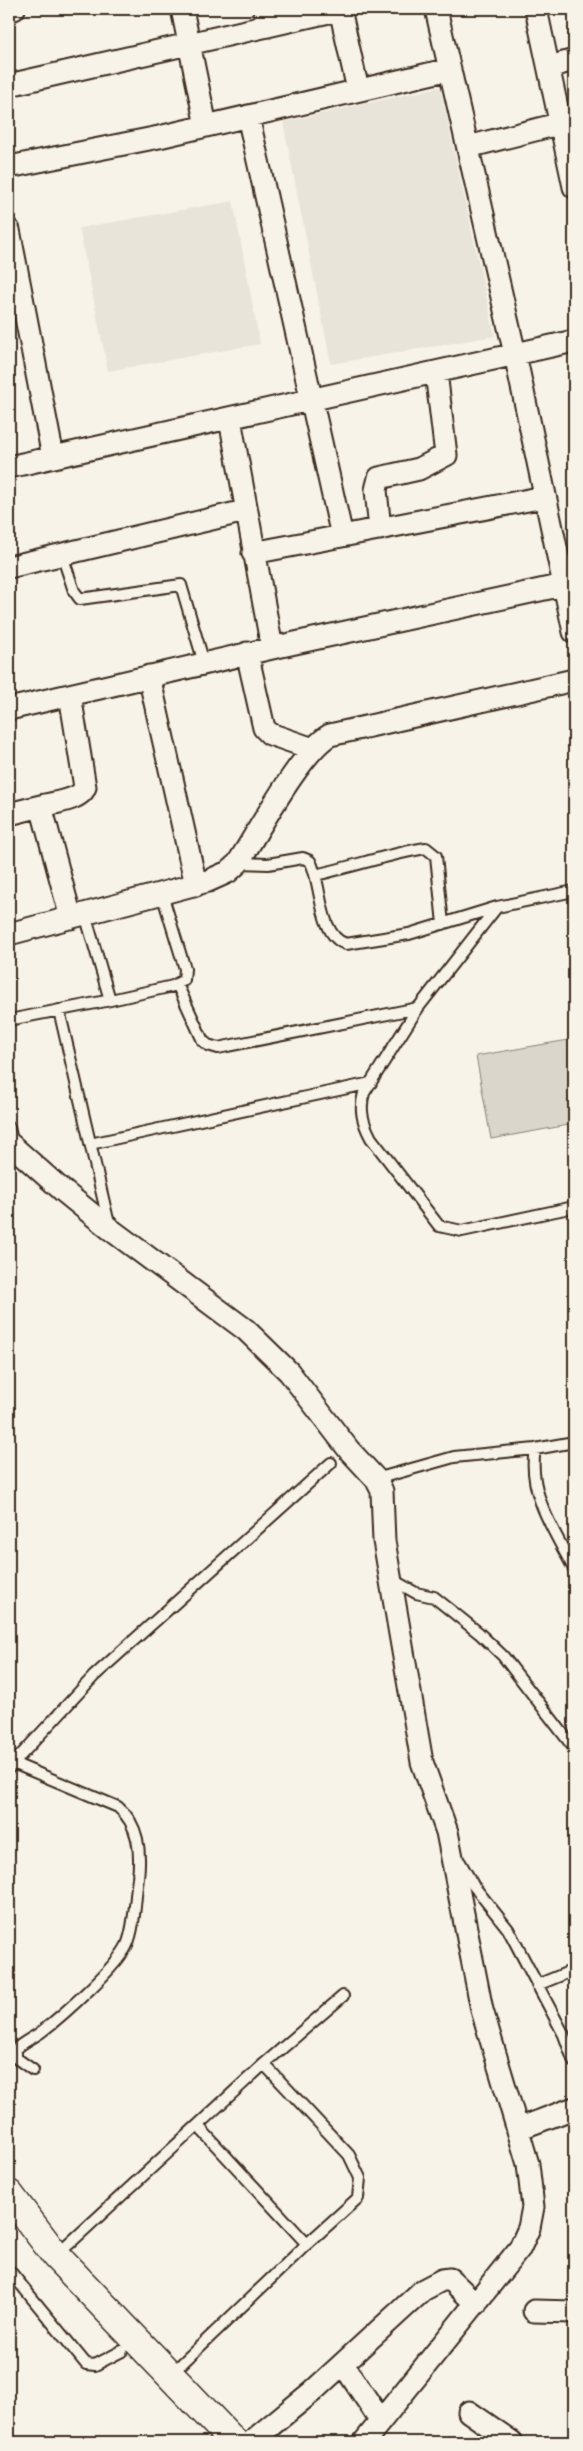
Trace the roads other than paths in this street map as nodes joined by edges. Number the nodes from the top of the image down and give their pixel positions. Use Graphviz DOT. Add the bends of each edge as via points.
graph roads {
  1 [pos="14,9"];
  2 [pos="182,9"];
  3 [pos="341,9"];
  4 [pos="436,9"];
  5 [pos="536,9"];
  6 [pos="9,10"];
  7 [pos="266,18"];
  8 [pos="190,45"];
  9 [pos="574,60"];
  10 [pos="549,67"];
  11 [pos="450,68"];
  12 [pos="9,85"];
  13 [pos="358,90"];
  14 [pos="248,116"];
  15 [pos="568,122"];
  16 [pos="206,126"];
  17 [pos="468,148"];
  18 [pos="9,167"];
  19 [pos="574,180"];
  20 [pos="9,230"];
  21 [pos="574,341"];
  22 [pos="515,354"];
  23 [pos="436,372"];
  24 [pos="312,400"];
  25 [pos="230,419"];
  26 [pos="53,457"];
  27 [pos="9,467"];
  28 [pos="544,497"];
  29 [pos="245,511"];
  30 [pos="380,528"];
  31 [pos="342,536"];
  32 [pos="253,553"];
  33 [pos="62,554"];
  34 [pos="10,561"];
  35 [pos="567,591"];
  36 [pos="574,632"];
  37 [pos="272,648"];
  38 [pos="247,653"];
  39 [pos="204,663"];
  40 [pos="149,676"];
  41 [pos="574,680"];
  42 [pos="70,695"];
  43 [pos="9,706"];
  44 [pos="313,748"];
  45 [pos="41,806"];
  46 [pos="9,814"];
  47 [pos="238,862"];
  48 [pos="315,875"];
  49 [pos="196,885"];
  50 [pos="574,891"];
  51 [pos="162,894"];
  52 [pos="497,907"];
  53 [pos="78,916"];
  54 [pos="443,924"];
  55 [pos="9,934"];
  56 [pos="177,984"];
  57 [pos="110,1000"];
  58 [pos="418,1008"];
  59 [pos="59,1010"];
  60 [pos="9,1020"];
  61 [pos="371,1083"];
  62 [pos="10,1139"];
  63 [pos="90,1144"];
  64 [pos="574,1207"];
  65 [pos="110,1228"];
  66 [pos="574,1442"];
  67 [pos="535,1449"];
  68 [pos="331,1463"];
  69 [pos="376,1479"];
  70 [pos="574,1569"];
  71 [pos="392,1580"];
  72 [pos="574,1748"];
  73 [pos="11,1765"];
  74 [pos="447,1832"];
  75 [pos="574,1970"];
  76 [pos="537,1985"];
  77 [pos="343,1996"];
  78 [pos="574,2062"];
  79 [pos="264,2064"];
  80 [pos="33,2070"];
  81 [pos="574,2108"];
  82 [pos="198,2126"];
  83 [pos="518,2129"];
  84 [pos="9,2194"];
  85 [pos="9,2220"];
  86 [pos="307,2244"];
  87 [pos="56,2256"];
  88 [pos="9,2270"];
  89 [pos="476,2304"];
  90 [pos="534,2311"];
  91 [pos="574,2312"];
  92 [pos="122,2351"];
  93 [pos="343,2364"];
  94 [pos="170,2375"];
  95 [pos="468,2412"];
  96 [pos="382,2421"];
  97 [pos="211,2442"];
  98 [pos="234,2442"];
  99 [pos="251,2442"];
  100 [pos="364,2442"];
  101 [pos="512,2442"];
  1 -- 6 [label="street"];
  2 -- 8 [label="street"];
  3 -- 7 [label="street"];
  3 -- 13 [label="street"];
  4 -- 11 [label="street"];
  5 -- 10 [label="street"];
  7 -- 8 [label="street"];
  8 -- 12 [label="street"];
  8 -- 16 [label="street"];
  9 -- 10 [label="street"];
  10 -- 15 [label="street"];
  11 -- 13 [label="street"];
  11 -- 17 [label="street"];
  13 -- 14 [label="street"];
  14 -- 16 [label="street"];
  14 -- 24 [label="street"];
  15 -- 17 [label="street"];
  15 -- 19 [label="street"];
  16 -- 18 [label="street"];
  17 -- 22 [label="street"];
  20 -- 26 [label="street"];
  21 -- 22 [label="street"];
  22 -- 23 [label="street"];
  22 -- 28 [label="street"];
  23 -- 24 [label="street"];
  23 -- 30 [label="street" via="446,455 419,469 379,478 376,490"];
  24 -- 25 [label="street"];
  24 -- 31 [label="street"];
  25 -- 26 [label="street"];
  25 -- 29 [label="street"];
  26 -- 27 [label="street"];
  28 -- 30 [label="street"];
  28 -- 35 [label="street"];
  29 -- 32 [label="street"];
  29 -- 33 [label="street"];
  30 -- 31 [label="street"];
  31 -- 32 [label="street"];
  32 -- 37 [label="street"];
  33 -- 34 [label="street"];
  33 -- 39 [label="lane" via="80,600 181,585"];
  35 -- 36 [label="street"];
  35 -- 37 [label="street"];
  37 -- 38 [label="street"];
  38 -- 39 [label="street"];
  38 -- 44 [label="street" via="264,728 270,734"];
  39 -- 40 [label="street"];
  40 -- 42 [label="street"];
  40 -- 49 [label="street"];
  41 -- 44 [label="street" via="344,730 321,740"];
  42 -- 43 [label="street"];
  42 -- 45 [label="street" via="84,791"];
  44 -- 47 [label="street"];
  45 -- 46 [label="street"];
  45 -- 53 [label="street"];
  47 -- 48 [label="lane" via="259,865 306,859 312,864"];
  47 -- 49 [label="street" via="228,872"];
  48 -- 54 [label="lane" via="325,917 340,942 346,944 409,934"];
  48 -- 54 [label="lane" via="426,848 436,856"];
  49 -- 51 [label="street"];
  50 -- 52 [label="lane"];
  51 -- 53 [label="street"];
  51 -- 56 [label="lane" via="185,969 186,977"];
  52 -- 54 [label="lane"];
  52 -- 58 [label="lane"];
  53 -- 55 [label="street"];
  53 -- 57 [label="lane"];
  56 -- 57 [label="lane"];
  56 -- 58 [label="lane" via="203,1041 218,1048"];
  57 -- 59 [label="lane"];
  58 -- 61 [label="lane"];
  59 -- 60 [label="lane"];
  59 -- 63 [label="lane"];
  61 -- 63 [label="lane"];
  61 -- 64 [label="lane" via="361,1103 365,1126 439,1226 462,1231"];
  62 -- 65 [label="street" via="62,1190"];
  63 -- 65 [label="lane"];
  65 -- 69 [label="street" via="246,1330 289,1372 349,1450"];
  66 -- 67 [label="lane"];
  67 -- 69 [label="lane" via="454,1457"];
  67 -- 70 [label="lane" via="534,1475 538,1496"];
  68 -- 73 [label="lane" via="94,1676"];
  69 -- 71 [label="street" via="382,1491 384,1541"];
  71 -- 72 [label="lane" via="434,1597 479,1633 503,1656"];
  71 -- 74 [label="street" via="422,1762"];
  73 -- 80 [label="lane" via="118,1807 133,1826 139,1854 132,1928 126,1946 111,1966 60,2016 16,2050 16,2058"];
  74 -- 76 [label="lane" via="473,1885 508,1929"];
  74 -- 83 [label="street" via="482,2010"];
  75 -- 76 [label="lane"];
  76 -- 78 [label="lane" via="564,2035"];
  77 -- 79 [label="lane"];
  79 -- 82 [label="lane"];
  79 -- 86 [label="lane" via="349,2155 360,2178 358,2198"];
  81 -- 83 [label="street"];
  82 -- 86 [label="lane"];
  82 -- 87 [label="lane"];
  83 -- 89 [label="street" via="528,2164 533,2207 529,2228 520,2248"];
  84 -- 87 [label="highway"];
  85 -- 92 [label="highway" via="45,2267"];
  86 -- 94 [label="lane"];
  87 -- 94 [label="highway"];
  88 -- 92 [label="lane" via="86,2364 95,2365"];
  89 -- 93 [label="street" via="450,2279 438,2281"];
  89 -- 96 [label="street"];
  90 -- 91 [label="street"];
  92 -- 97 [label="highway"];
  93 -- 96 [label="street"];
  93 -- 99 [label="street"];
  94 -- 98 [label="highway"];
  95 -- 101 [label="street"];
  96 -- 100 [label="street"];
}
